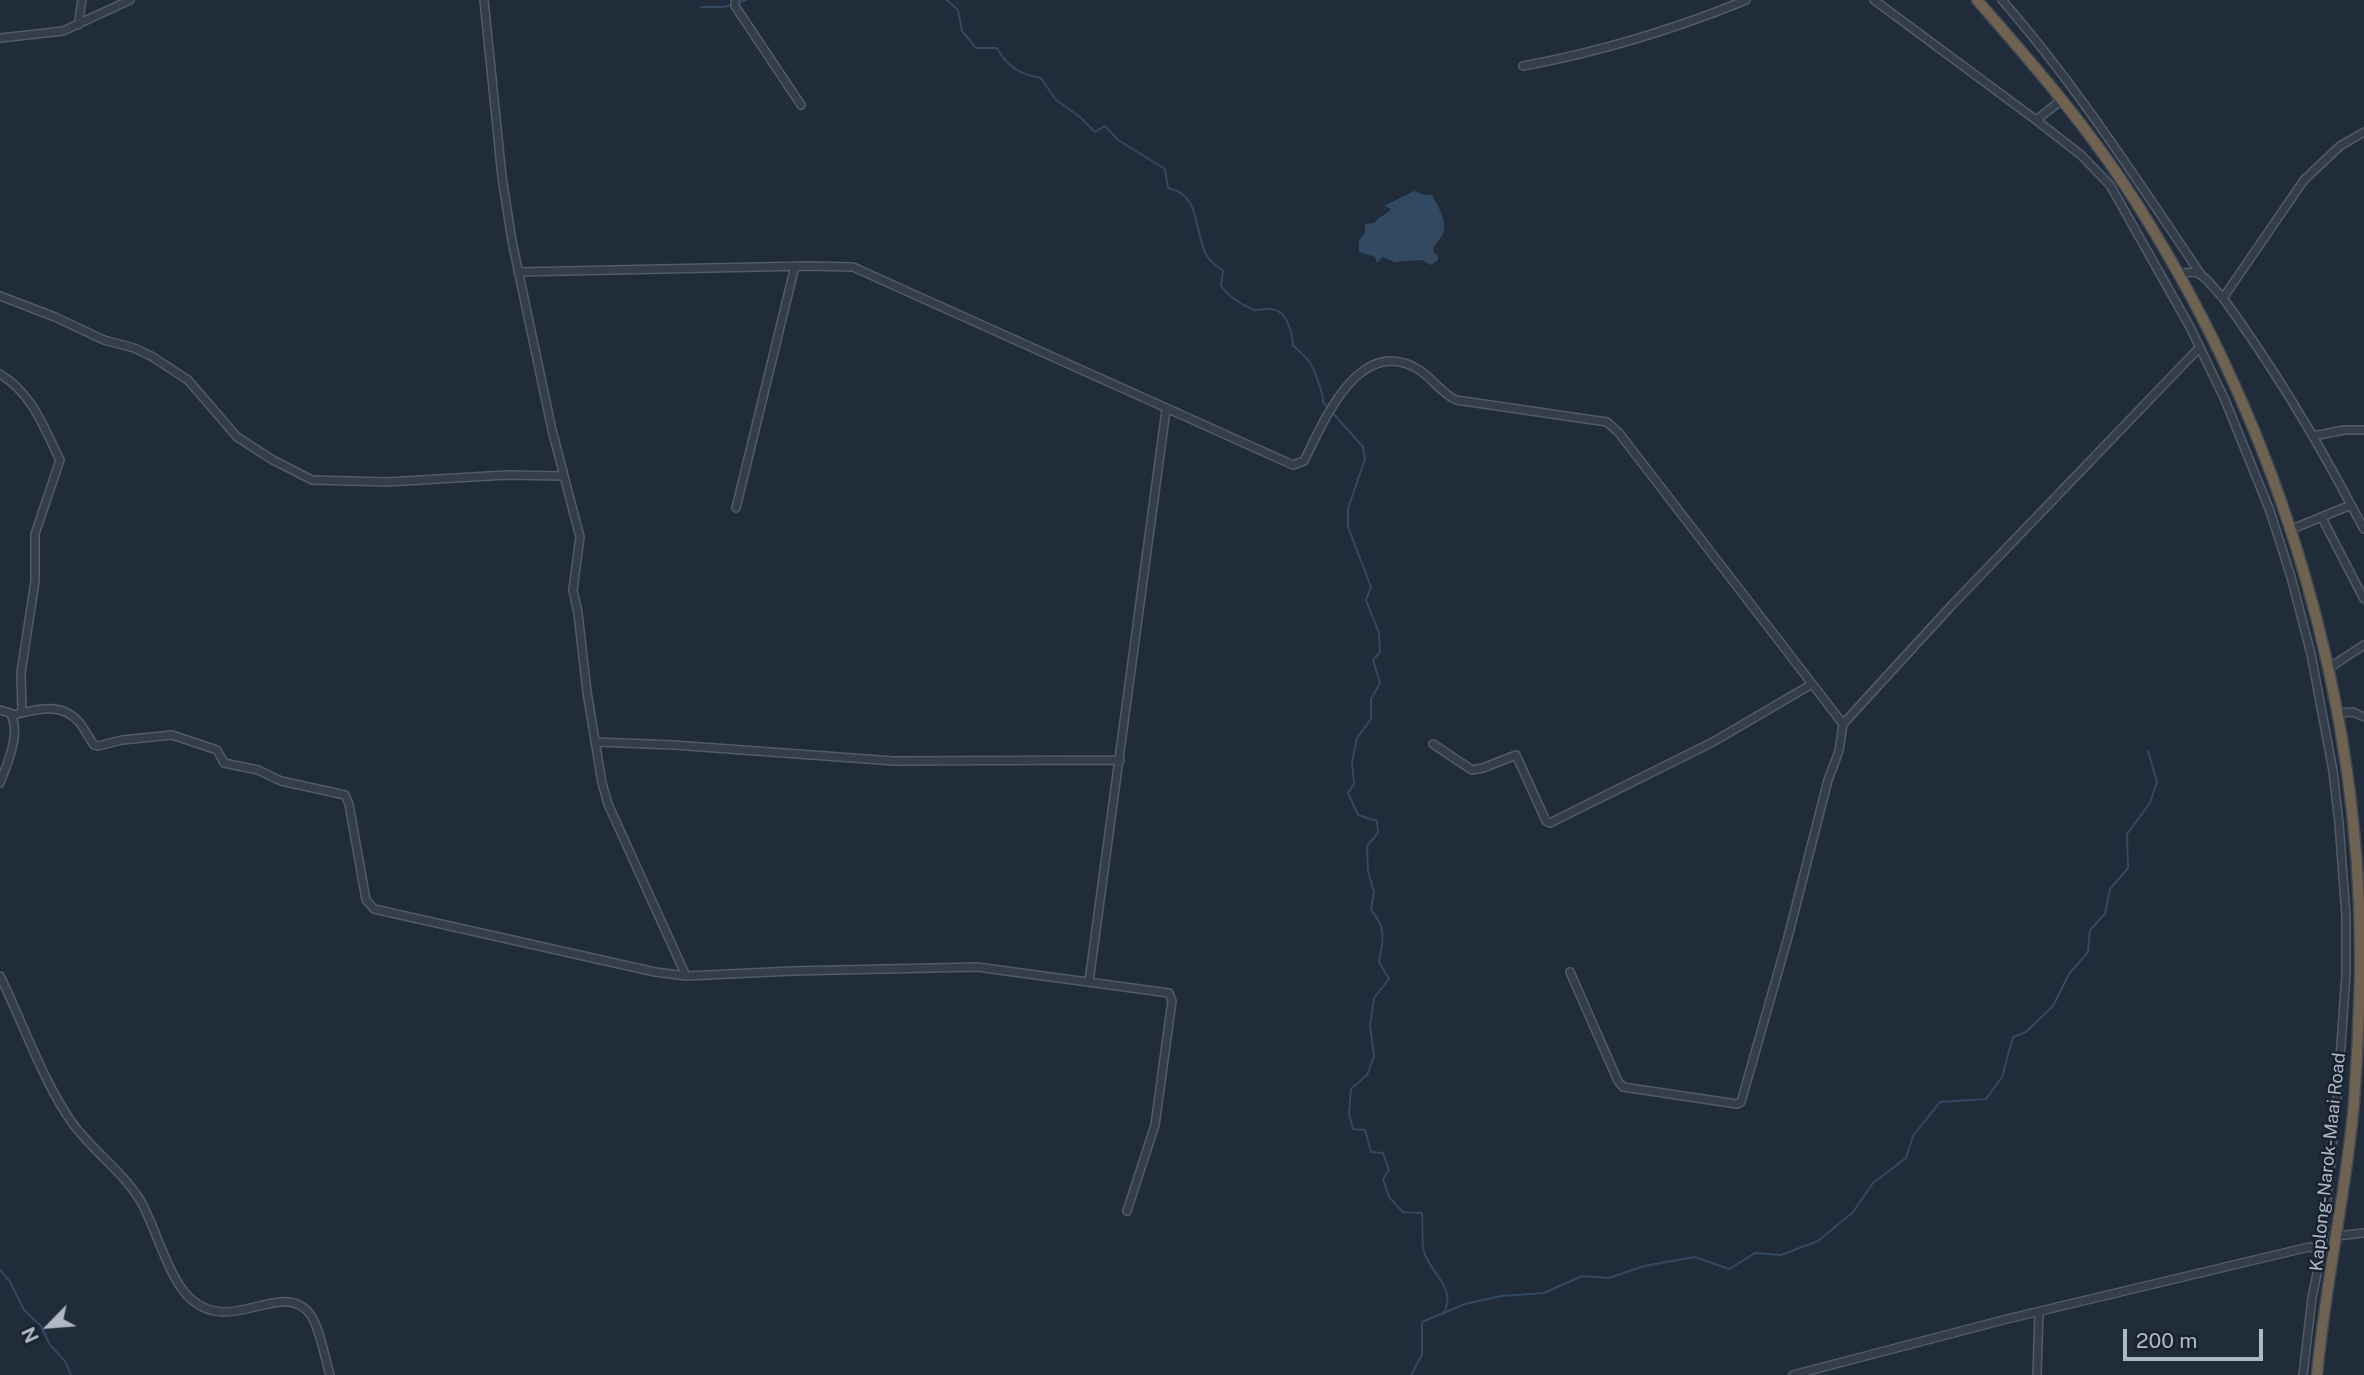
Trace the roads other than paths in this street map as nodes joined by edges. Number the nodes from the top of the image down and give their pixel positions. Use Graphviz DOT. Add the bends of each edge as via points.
graph roads {
  1 [pos="82,0"];
  2 [pos="130,0"];
  3 [pos="484,0"];
  4 [pos="735,0"];
  5 [pos="1746,0"];
  6 [pos="1874,0"];
  7 [pos="1977,0"];
  8 [pos="2002,0"];
  9 [pos="78,25"];
  10 [pos="0,38"];
  11 [pos="1523,66"];
  12 [pos="2063,99"];
  13 [pos="801,105"];
  14 [pos="2036,120"];
  15 [pos="2364,132"];
  16 [pos="2136,203"];
  17 [pos="2126,209"];
  18 [pos="795,266"];
  19 [pos="518,272"];
  20 [pos="2200,273"];
  21 [pos="2179,275"];
  22 [pos="0,296"];
  23 [pos="2223,298"];
  24 [pos="2200,347"];
  25 [pos="0,374"];
  26 [pos="1166,410"];
  27 [pos="2364,430"];
  28 [pos="2313,436"];
  29 [pos="564,476"];
  30 [pos="2351,505"];
  31 [pos="2284,506"];
  32 [pos="736,508"];
  33 [pos="2270,511"];
  34 [pos="2322,518"];
  35 [pos="2292,529"];
  36 [pos="2364,529"];
  37 [pos="2364,598"];
  38 [pos="2364,645"];
  39 [pos="2325,651"];
  40 [pos="2311,654"];
  41 [pos="2329,668"];
  42 [pos="1812,684"];
  43 [pos="0,710"];
  44 [pos="22,713"];
  45 [pos="2339,713"];
  46 [pos="12,716"];
  47 [pos="2364,717"];
  48 [pos="1843,724"];
  49 [pos="596,743"];
  50 [pos="1433,744"];
  51 [pos="1120,760"];
  52 [pos="0,783"];
  53 [pos="1570,972"];
  54 [pos="2346,975"];
  55 [pos="2360,975"];
  56 [pos="0,976"];
  57 [pos="685,976"];
  58 [pos="1089,982"];
  59 [pos="2337,1100"];
  60 [pos="2354,1104"];
  61 [pos="1127,1211"];
  62 [pos="2364,1233"];
  63 [pos="2336,1236"];
  64 [pos="2322,1250"];
  65 [pos="2334,1254"];
  66 [pos="2039,1312"];
  67 [pos="330,1375"];
  68 [pos="1793,1375"];
  69 [pos="2037,1375"];
  70 [pos="2303,1375"];
  71 [pos="2317,1375"];
  1 -- 9 [label="street"];
  2 -- 9 [label="street"];
  3 -- 19 [label="street" via="502,177"];
  4 -- 13 [label="street"];
  5 -- 11 [label="street" via="1665,30"];
  6 -- 14 [label="street"];
  7 -- 12 [label="highway, Kaplong-Narok-Maai Road"];
  8 -- 20 [label="street" via="2106,134"];
  9 -- 10 [label="street"];
  12 -- 14 [label="street"];
  12 -- 16 [label="highway, Kaplong-Narok-Maai Road"];
  14 -- 17 [label="street" via="2097,170"];
  15 -- 23 [label="street" via="2340,146 2304,180"];
  16 -- 17 [label="street"];
  16 -- 21 [label="highway, Kaplong-Narok-Maai Road"];
  17 -- 24 [label="street"];
  18 -- 19 [label="street"];
  18 -- 26 [label="street" via="862,270"];
  18 -- 32 [label="street"];
  19 -- 29 [label="street"];
  20 -- 21 [label="street"];
  20 -- 23 [label="street"];
  21 -- 31 [label="highway, Kaplong-Narok-Maai Road" via="2232,379"];
  22 -- 29 [label="street" via="151,356 188,380 237,437 312,480"];
  23 -- 28 [label="street"];
  24 -- 33 [label="street"];
  24 -- 48 [label="street"];
  25 -- 44 [label="street" via="28,398 60,460 35,534 35,581 21,673"];
  26 -- 42 [label="street" via="1287,464 1300,464 1344,388 1373,366 1398,361 1427,374 1456,400 1606,422"];
  26 -- 51 [label="street"];
  27 -- 28 [label="street"];
  28 -- 30 [label="street"];
  29 -- 49 [label="street" via="580,537 572,580"];
  30 -- 34 [label="street"];
  30 -- 36 [label="street"];
  31 -- 33 [label="street"];
  31 -- 35 [label="highway, Kaplong-Narok-Maai Road"];
  33 -- 40 [label="street"];
  34 -- 35 [label="street"];
  34 -- 37 [label="street"];
  35 -- 39 [label="highway, Kaplong-Narok-Maai Road"];
  38 -- 41 [label="street"];
  39 -- 40 [label="street"];
  39 -- 41 [label="highway, Kaplong-Narok-Maai Road"];
  40 -- 54 [label="street" via="2339,823"];
  41 -- 45 [label="highway, Kaplong-Narok-Maai Road"];
  42 -- 48 [label="street"];
  42 -- 50 [label="street" via="1713,742 1552,823 1546,821 1516,755 1472,770"];
  43 -- 46 [label="street"];
  44 -- 46 [label="street"];
  44 -- 57 [label="street" via="44,708 65,711 98,746 172,735 217,750 224,764 345,795 366,900 374,909"];
  45 -- 47 [label="street"];
  45 -- 55 [label="highway, Kaplong-Narok-Maai Road" via="2359,891"];
  46 -- 52 [label="street" via="13,737"];
  48 -- 53 [label="street" via="1741,1102 1623,1087"];
  49 -- 51 [label="street" via="894,761"];
  49 -- 57 [label="street" via="604,793"];
  51 -- 58 [label="street"];
  54 -- 55 [label="street"];
  54 -- 59 [label="street"];
  55 -- 60 [label="highway, Kaplong-Narok-Maai Road"];
  56 -- 67 [label="street" via="64,1109 139,1199 185,1293 199,1305 219,1312 272,1302 300,1306 312,1319"];
  57 -- 58 [label="street" via="977,967"];
  58 -- 61 [label="street" via="1171,996 1155,1125"];
  59 -- 60 [label="street"];
  59 -- 64 [label="street"];
  60 -- 63 [label="highway, Kaplong-Narok-Maai Road"];
  62 -- 63 [label="street"];
  63 -- 65 [label="highway, Kaplong-Narok-Maai Road"];
  64 -- 65 [label="street"];
  64 -- 66 [label="street" via="2309,1247"];
  64 -- 70 [label="street"];
  65 -- 71 [label="highway, Kaplong-Narok-Maai Road"];
  66 -- 68 [label="street"];
  66 -- 69 [label="street"];
}
